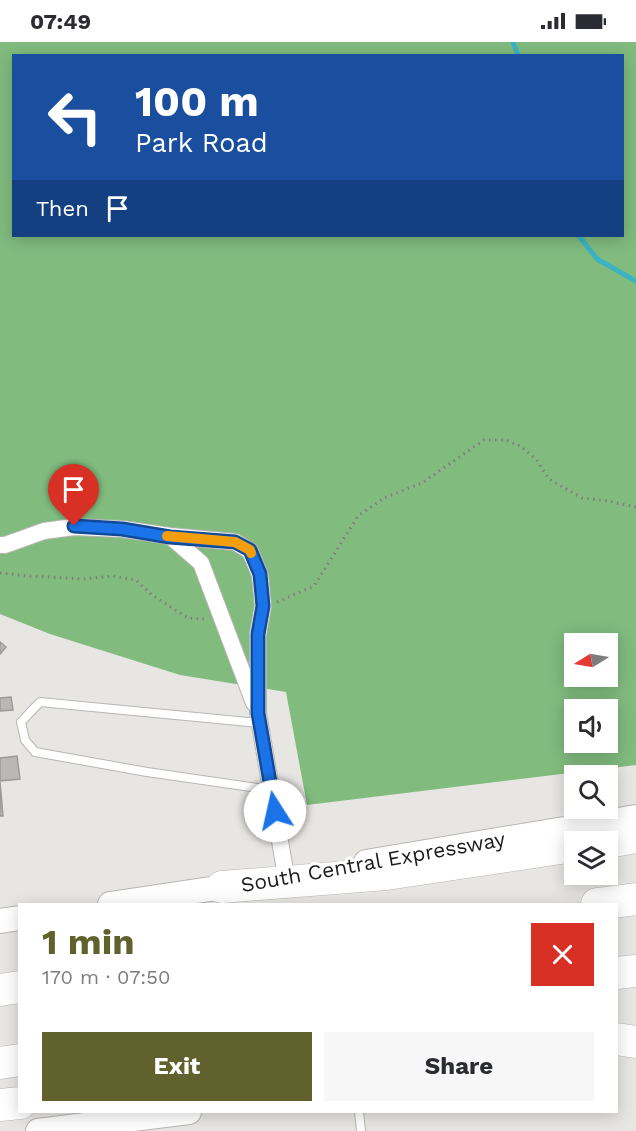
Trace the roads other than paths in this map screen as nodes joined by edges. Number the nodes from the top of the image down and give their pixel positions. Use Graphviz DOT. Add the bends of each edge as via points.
graph roads {
  1 [pos="170,537"];
  2 [pos="0,545"];
  3 [pos="258,718"];
  4 [pos="272,790"];
  5 [pos="636,817"];
  6 [pos="636,837"];
  7 [pos="618,840"];
  8 [pos="564,847"];
  9 [pos="286,876"];
  10 [pos="222,887"];
  11 [pos="636,899"];
  12 [pos="117,903"];
  13 [pos="605,903"];
  14 [pos="18,918"];
  15 [pos="0,921"];
  16 [pos="636,970"];
  17 [pos="618,973"];
  18 [pos="18,987"];
  19 [pos="0,990"];
  20 [pos="618,1039"];
  21 [pos="636,1042"];
  22 [pos="636,1048"];
  23 [pos="618,1051"];
  24 [pos="18,1060"];
  25 [pos="0,1063"];
  26 [pos="18,1103"];
  27 [pos="0,1105"];
  28 [pos="181,1113"];
  29 [pos="359,1113"];
  30 [pos="38,1131"];
  31 [pos="361,1131"];
  1 -- 2 [label="street" via="74,526"];
  1 -- 3 [label="street" via="201,563"];
  1 -- 3 [label="street" via="235,542 250,550 260,574 263,606 258,634"];
  3 -- 4 [label="street"];
  3 -- 4 [label="lane" via="40,702 21,722 25,740 36,752"];
  4 -- 9 [label="street"];
  5 -- 9 [label="main road, South Central Expressway"];
  6 -- 7 [label="highway"];
  8 -- 10 [label="highway" via="386,874"];
  9 -- 10 [label="main road, South Central Expressway"];
  10 -- 12 [label="main road, South Central Expressway"];
  11 -- 13 [label="highway"];
  14 -- 15 [label="main road"];
  16 -- 17 [label="highway"];
  18 -- 19 [label="highway"];
  20 -- 21 [label="highway"];
  22 -- 23 [label="main road"];
  24 -- 25 [label="highway"];
  26 -- 27 [label="highway"];
  28 -- 30 [label="main road"];
  29 -- 31 [label="lane"];
}
